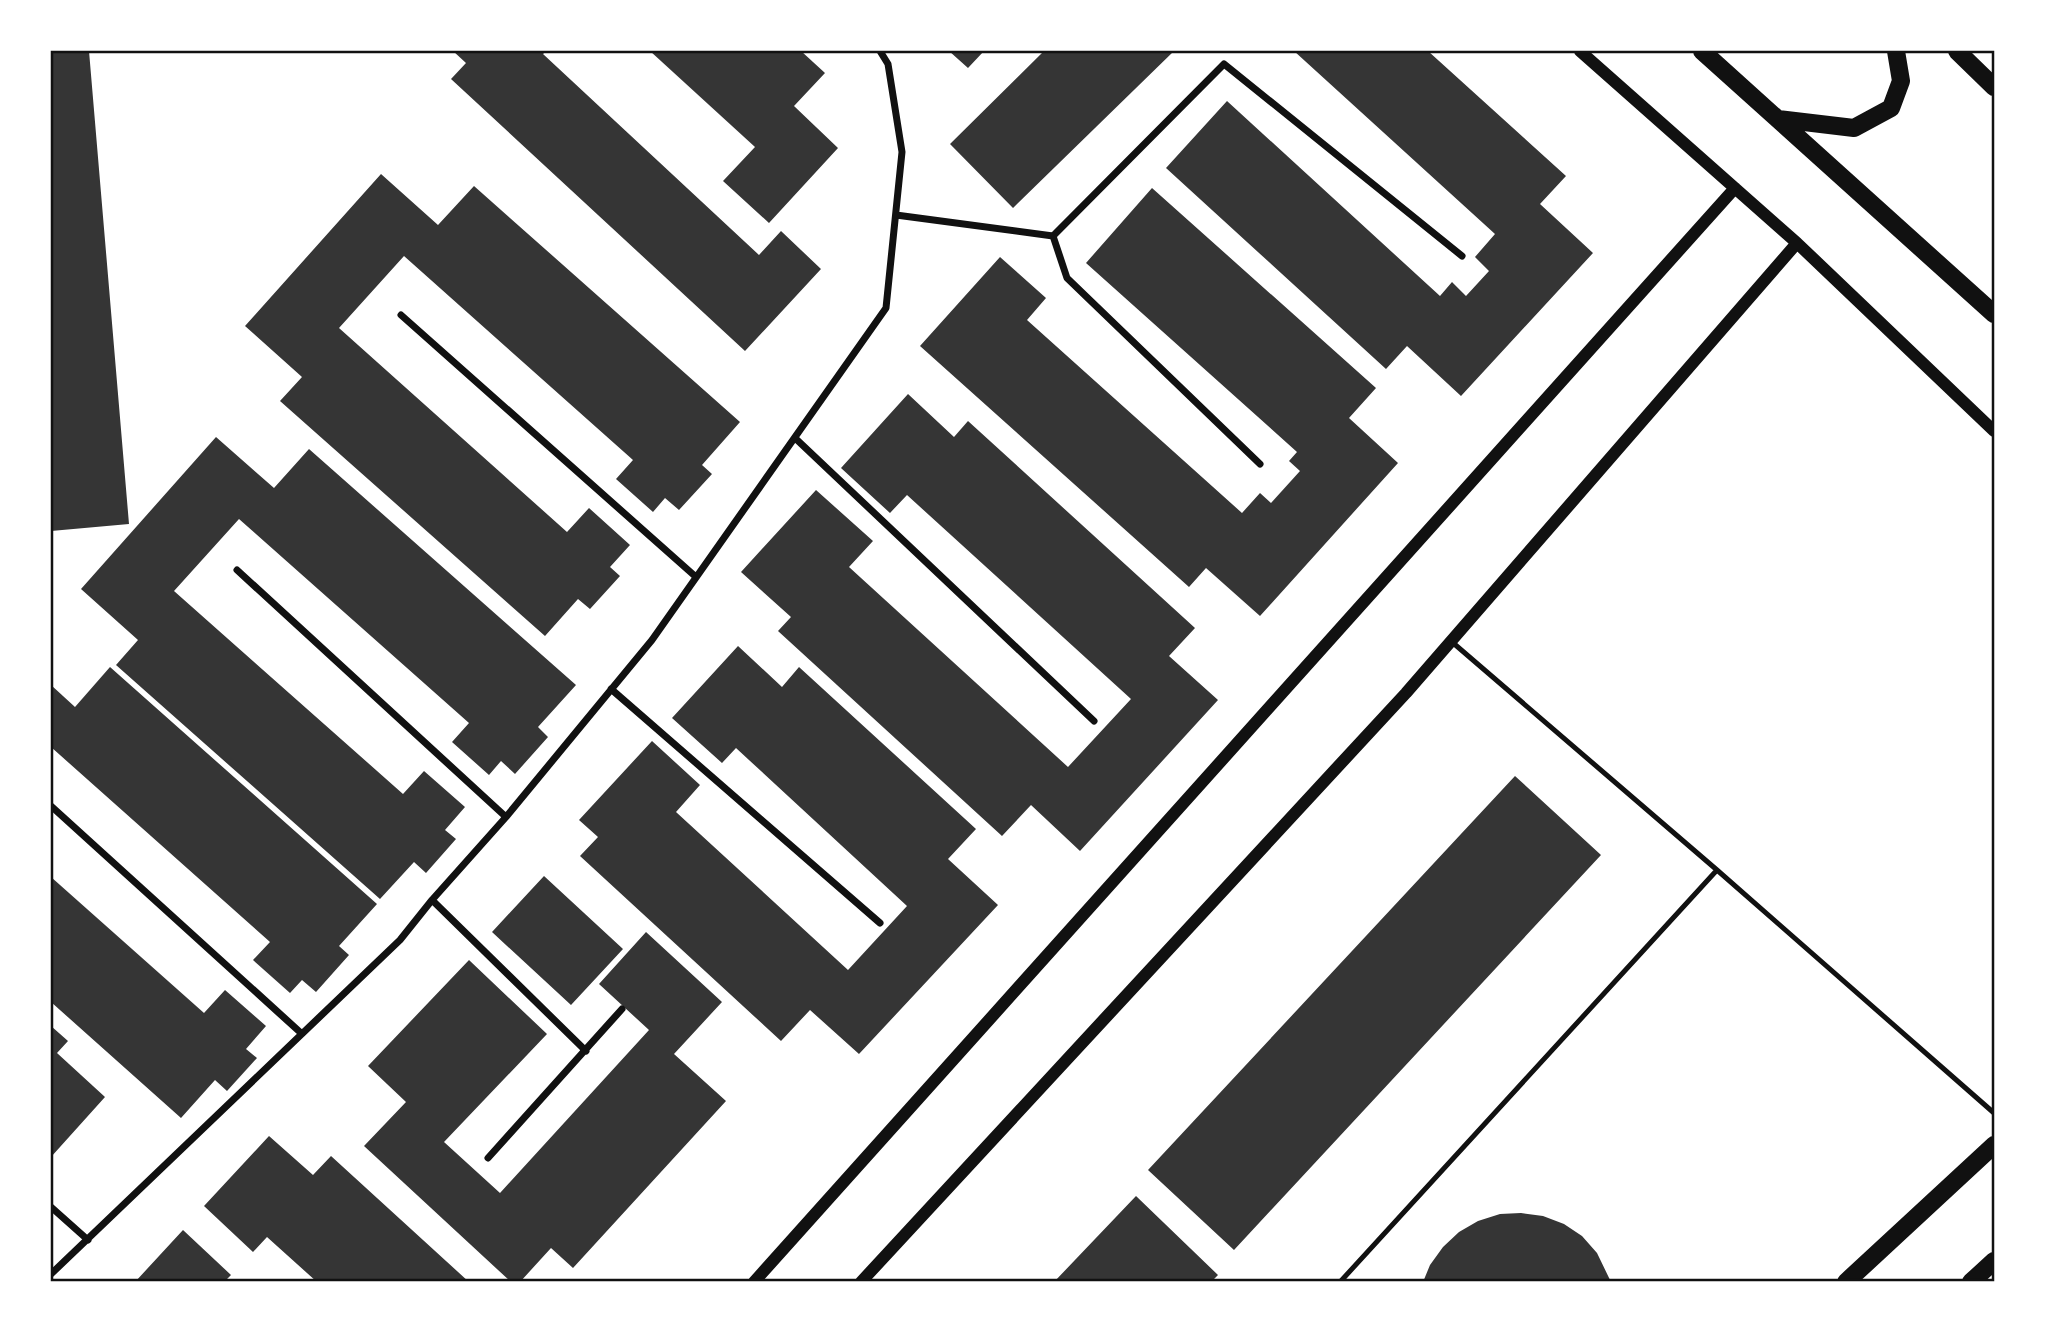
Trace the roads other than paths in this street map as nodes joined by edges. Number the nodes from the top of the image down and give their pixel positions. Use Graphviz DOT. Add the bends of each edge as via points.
graph roads {
  1 [pos="880,51"];
  2 [pos="1580,51"];
  3 [pos="1702,51"];
  4 [pos="1896,51"];
  5 [pos="1956,51"];
  6 [pos="1994,87"];
  7 [pos="1778,119"];
  8 [pos="1735,188"];
  9 [pos="896,215"];
  10 [pos="1053,236"];
  11 [pos="1797,243"];
  12 [pos="1462,256"];
  13 [pos="1994,314"];
  14 [pos="401,315"];
  15 [pos="1994,431"];
  16 [pos="795,438"];
  17 [pos="1260,464"];
  18 [pos="237,570"];
  19 [pos="696,577"];
  20 [pos="1452,642"];
  21 [pos="611,688"];
  22 [pos="1094,721"];
  23 [pos="51,806"];
  24 [pos="506,817"];
  25 [pos="1717,870"];
  26 [pos="432,900"];
  27 [pos="880,923"];
  28 [pos="622,1009"];
  29 [pos="301,1033"];
  30 [pos="586,1051"];
  31 [pos="1994,1113"];
  32 [pos="1994,1145"];
  33 [pos="488,1158"];
  34 [pos="51,1208"];
  35 [pos="88,1240"];
  36 [pos="1994,1261"];
  37 [pos="51,1275"];
  38 [pos="754,1282"];
  39 [pos="861,1282"];
  40 [pos="1340,1282"];
  41 [pos="1846,1282"];
  42 [pos="1971,1282"];
  1 -- 9 [label="street" via="888,64 902,152"];
  2 -- 8 [label="street"];
  3 -- 7 [label="main road"];
  4 -- 7 [label="main road" via="1901,80 1891,108 1854,128"];
  5 -- 6 [label="main road"];
  7 -- 13 [label="main road"];
  8 -- 11 [label="street"];
  8 -- 38 [label="street"];
  9 -- 10 [label="street"];
  9 -- 16 [label="street" via="886,308"];
  10 -- 12 [label="street" via="1224,64"];
  10 -- 17 [label="street" via="1067,278"];
  11 -- 15 [label="street"];
  11 -- 20 [label="street"];
  14 -- 19 [label="street"];
  16 -- 19 [label="street"];
  16 -- 22 [label="street"];
  18 -- 24 [label="street"];
  19 -- 21 [label="street"];
  20 -- 25 [label="lane"];
  20 -- 39 [label="street"];
  21 -- 24 [label="street"];
  21 -- 27 [label="street"];
  23 -- 29 [label="street"];
  24 -- 26 [label="street"];
  25 -- 31 [label="lane"];
  25 -- 40 [label="lane"];
  26 -- 29 [label="street" via="400,940"];
  26 -- 30 [label="street"];
  28 -- 30 [label="street"];
  29 -- 35 [label="street"];
  30 -- 33 [label="street"];
  32 -- 41 [label="main road"];
  34 -- 35 [label="street"];
  35 -- 37 [label="street"];
  36 -- 42 [label="main road"];
}
